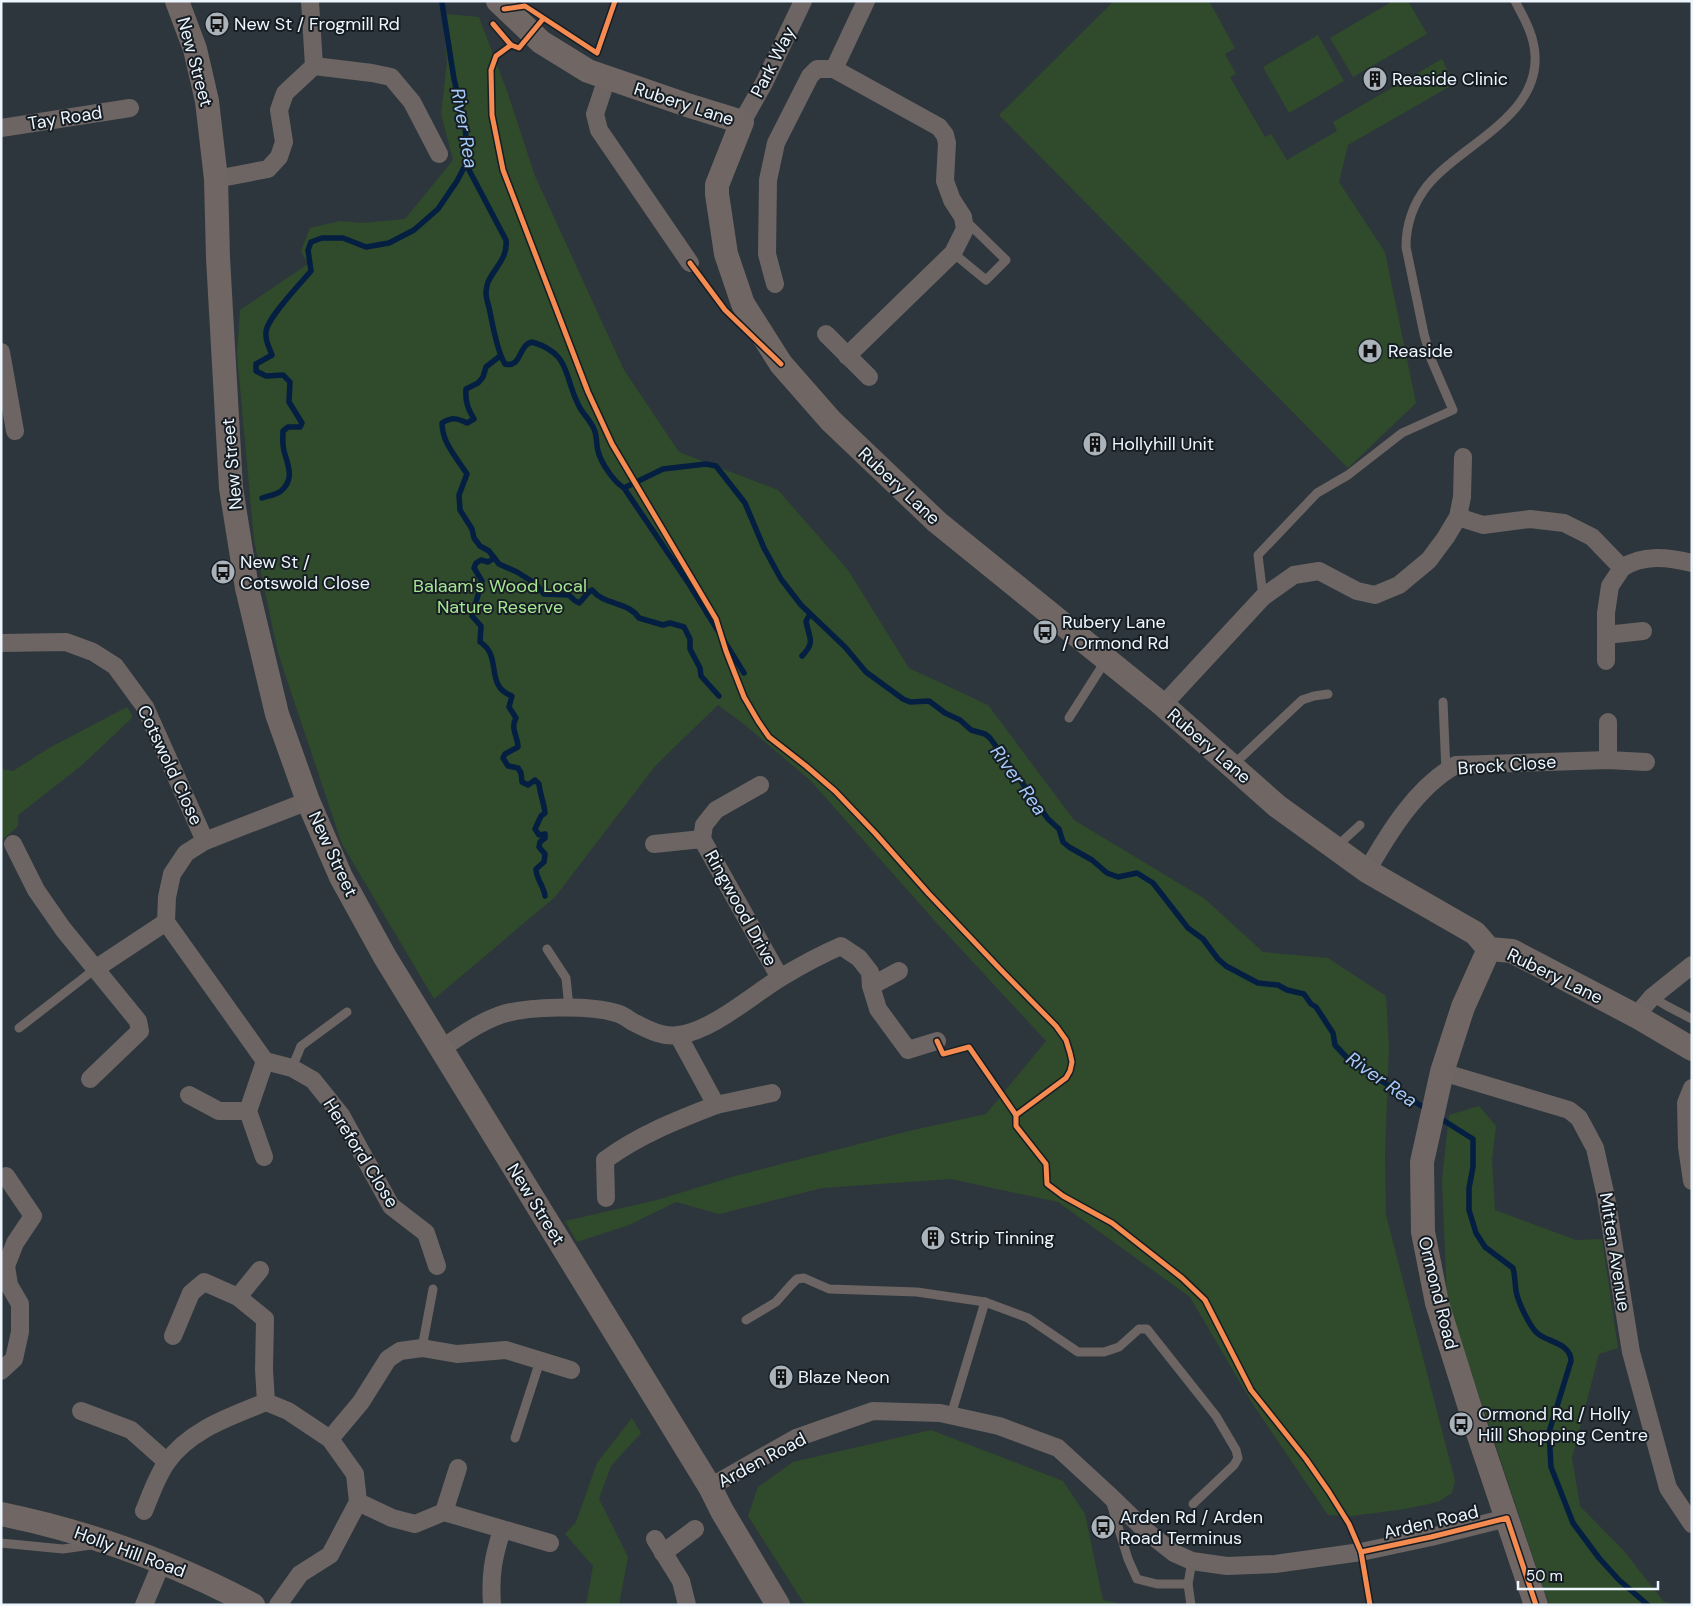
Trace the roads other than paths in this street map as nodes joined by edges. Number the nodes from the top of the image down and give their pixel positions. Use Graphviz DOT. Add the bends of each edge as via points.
graph roads {
  1 [pos="177,1"];
  2 [pos="310,1"];
  3 [pos="498,1"];
  4 [pos="803,1"];
  5 [pos="866,1"];
  6 [pos="1515,1"];
  7 [pos="314,66"];
  8 [pos="834,69"];
  9 [pos="607,78"];
  10 [pos="130,108"];
  11 [pos="742,122"];
  12 [pos="1,128"];
  13 [pos="439,154"];
  14 [pos="216,179"];
  15 [pos="963,217"];
  16 [pos="953,253"];
  17 [pos="690,262"];
  18 [pos="775,284"];
  19 [pos="826,334"];
  20 [pos="1,352"];
  21 [pos="847,356"];
  22 [pos="869,377"];
  23 [pos="16,431"];
  24 [pos="1463,457"];
  25 [pos="1458,517"];
  26 [pos="1692,563"];
  27 [pos="1622,568"];
  28 [pos="1263,597"];
  29 [pos="1643,630"];
  30 [pos="1606,635"];
  31 [pos="1,642"];
  32 [pos="1106,659"];
  33 [pos="1606,661"];
  34 [pos="1328,694"];
  35 [pos="1443,702"];
  36 [pos="1163,705"];
  37 [pos="1069,718"];
  38 [pos="1608,722"];
  39 [pos="1608,760"];
  40 [pos="1646,762"];
  41 [pos="1232,766"];
  42 [pos="1446,771"];
  43 [pos="760,784"];
  44 [pos="308,801"];
  45 [pos="1360,825"];
  46 [pos="702,839"];
  47 [pos="205,841"];
  48 [pos="12,844"];
  49 [pos="654,844"];
  50 [pos="1334,848"];
  51 [pos="1367,871"];
  52 [pos="166,922"];
  53 [pos="547,949"];
  54 [pos="1489,949"];
  55 [pos="1692,965"];
  56 [pos="95,969"];
  57 [pos="899,971"];
  58 [pos="780,978"];
  59 [pos="871,986"];
  60 [pos="1652,996"];
  61 [pos="569,1008"];
  62 [pos="347,1012"];
  63 [pos="1636,1016"];
  64 [pos="1692,1019"];
  65 [pos="19,1028"];
  66 [pos="678,1036"];
  67 [pos="937,1041"];
  68 [pos="441,1049"];
  69 [pos="1692,1049"];
  70 [pos="265,1061"];
  71 [pos="292,1068"];
  72 [pos="1442,1072"];
  73 [pos="90,1079"];
  74 [pos="1692,1088"];
  75 [pos="772,1093"];
  76 [pos="189,1095"];
  77 [pos="716,1105"];
  78 [pos="248,1111"];
  79 [pos="264,1157"];
  80 [pos="6,1176"];
  81 [pos="1692,1181"];
  82 [pos="606,1198"];
  83 [pos="436,1266"];
  84 [pos="260,1270"];
  85 [pos="433,1289"];
  86 [pos="238,1297"];
  87 [pos="985,1302"];
  88 [pos="746,1320"];
  89 [pos="173,1336"];
  90 [pos="422,1348"];
  91 [pos="540,1361"];
  92 [pos="571,1370"];
  93 [pos="1,1371"];
  94 [pos="266,1402"];
  95 [pos="81,1410"];
  96 [pos="951,1415"];
  97 [pos="515,1438"];
  98 [pos="330,1439"];
  99 [pos="167,1462"];
  100 [pos="458,1468"];
  101 [pos="710,1487"];
  102 [pos="1108,1494"];
  103 [pos="358,1502"];
  104 [pos="1193,1504"];
  105 [pos="144,1511"];
  106 [pos="444,1512"];
  107 [pos="1,1514"];
  108 [pos="1507,1518"];
  109 [pos="1692,1524"];
  110 [pos="695,1529"];
  111 [pos="502,1530"];
  112 [pos="108,1542"];
  113 [pos="1,1543"];
  114 [pos="550,1543"];
  115 [pos="162,1562"];
  116 [pos="1192,1562"];
  117 [pos="1188,1584"];
  118 [pos="144,1605"];
  119 [pos="253,1605"];
  120 [pos="278,1605"];
  121 [pos="492,1605"];
  122 [pos="687,1605"];
  123 [pos="778,1605"];
  124 [pos="1191,1605"];
  125 [pos="1536,1605"];
  1 -- 14 [label="street, New Street" via="195,49 207,101"];
  2 -- 7 [label="street"];
  3 -- 9 [label="street, Rubery Lane" via="541,42 588,71"];
  4 -- 11 [label="street, Park Way"];
  5 -- 8 [label="street"];
  6 -- 28 [label="lane" via="1533,39 1536,56 1528,89 1509,116 1427,186 1409,219 1406,235 1424,334 1438,379 1453,410 1402,433 1318,493 1258,555"];
  7 -- 13 [label="street" via="391,77 412,102"];
  7 -- 14 [label="street" via="286,92 282,101 279,110 284,142 279,157 268,169"];
  8 -- 15 [label="street" via="939,126 946,143 945,180"];
  8 -- 18 [label="street" via="817,69 810,76 776,143 768,180 767,228 767,254"];
  9 -- 11 [label="street, Rubery Lane"];
  9 -- 17 [label="street" via="595,114 599,130"];
  10 -- 12 [label="street, Tay Road"];
  11 -- 32 [label="street, Rubery Lane" via="717,185 726,254 743,304 781,364 831,421 937,522"];
  14 -- 44 [label="street, New Street" via="231,488 247,588 277,714"];
  15 -- 16 [label="street" via="965,230"];
  15 -- 16 [label="lane" via="1006,260 986,280"];
  16 -- 21 [label="street"];
  19 -- 21 [label="street"];
  20 -- 23 [label="street"];
  21 -- 22 [label="street"];
  24 -- 25 [label="street"];
  25 -- 27 [label="street" via="1483,525 1530,519 1564,523 1592,537"];
  25 -- 28 [label="street" via="1429,560 1399,585 1374,595 1357,592 1319,571 1294,575"];
  26 -- 27 [label="street" via="1671,558 1633,560"];
  27 -- 30 [label="street" via="1610,586"];
  28 -- 36 [label="street"];
  29 -- 30 [label="street"];
  30 -- 33 [label="street"];
  31 -- 47 [label="street, Cotswold Close" via="66,642 93,652 115,666 145,707"];
  32 -- 36 [label="street, Rubery Lane"];
  32 -- 37 [label="lane"];
  34 -- 41 [label="lane" via="1302,700"];
  35 -- 42 [label="lane"];
  36 -- 41 [label="street, Rubery Lane"];
  38 -- 39 [label="street"];
  39 -- 40 [label="street, Brock Close"];
  39 -- 42 [label="street, Brock Close" via="1456,765"];
  41 -- 50 [label="street, Rubery Lane" via="1277,806"];
  42 -- 51 [label="street, Brock Close" via="1409,807"];
  43 -- 46 [label="street, Ringwood Drive" via="716,810 704,825"];
  44 -- 47 [label="street"];
  44 -- 68 [label="street, New Street" via="342,877 385,957"];
  45 -- 50 [label="lane"];
  46 -- 49 [label="street, Ringwood Drive"];
  46 -- 58 [label="street, Ringwood Drive"];
  47 -- 52 [label="street" via="186,853 172,874"];
  48 -- 56 [label="street" via="36,890"];
  50 -- 51 [label="street, Rubery Lane"];
  51 -- 54 [label="street, Rubery Lane" via="1475,933"];
  52 -- 56 [label="street"];
  52 -- 70 [label="street"];
  53 -- 61 [label="lane" via="566,978"];
  54 -- 63 [label="street, Rubery Lane" via="1512,951"];
  54 -- 72 [label="street, Ormond Road" via="1463,1007"];
  55 -- 60 [label="street"];
  56 -- 65 [label="lane"];
  56 -- 73 [label="street" via="138,1021 140,1031"];
  57 -- 59 [label="street"];
  58 -- 59 [label="street, Ringwood Drive" via="841,946 859,958 870,972"];
  58 -- 66 [label="street, Ringwood Drive" via="704,1028"];
  59 -- 67 [label="street, Ringwood Drive" via="878,1009 908,1050"];
  60 -- 63 [label="street"];
  60 -- 64 [label="lane"];
  61 -- 66 [label="street, Ringwood Drive" via="618,1013 657,1034"];
  61 -- 68 [label="street, Ringwood Drive" via="502,1014 477,1025"];
  62 -- 71 [label="lane" via="301,1046"];
  63 -- 69 [label="street, Rubery Lane"];
  66 -- 77 [label="street"];
  68 -- 101 [label="street, New Street"];
  70 -- 71 [label="street, Hereford Close"];
  70 -- 78 [label="street"];
  71 -- 83 [label="street, Hereford Close" via="313,1080 341,1115 391,1206 426,1233"];
  72 -- 108 [label="street, Ormond Road" via="1422,1162 1423,1232 1437,1303"];
  72 -- 109 [label="street, Mitten Avenue" via="1569,1110 1579,1118 1587,1132 1595,1148 1604,1188 1631,1352 1656,1446 1668,1488"];
  74 -- 81 [label="street" via="1686,1103"];
  75 -- 77 [label="street"];
  76 -- 78 [label="street" via="219,1112"];
  77 -- 82 [label="street" via="650,1132 605,1160"];
  78 -- 79 [label="street"];
  80 -- 93 [label="street" via="33,1216 15,1243 6,1266 8,1285 20,1304 20,1332 14,1359"];
  84 -- 86 [label="street"];
  85 -- 90 [label="lane"];
  86 -- 89 [label="street" via="204,1282 191,1293"];
  86 -- 94 [label="street" via="265,1319"];
  87 -- 88 [label="lane" via="918,1292 829,1289 804,1278 797,1279 776,1302"];
  87 -- 96 [label="lane"];
  87 -- 104 [label="lane" via="1028,1318 1078,1352 1104,1352 1118,1347 1139,1329 1147,1329 1216,1416 1236,1450 1238,1458 1234,1465"];
  90 -- 91 [label="street" via="457,1354 506,1350"];
  90 -- 98 [label="street" via="400,1351 388,1359 361,1402"];
  91 -- 92 [label="street"];
  91 -- 97 [label="lane"];
  94 -- 98 [label="street" via="288,1411"];
  94 -- 99 [label="street" via="214,1423 183,1443"];
  95 -- 99 [label="street" via="130,1430"];
  96 -- 101 [label="street, Arden Road" via="873,1412 796,1438"];
  96 -- 102 [label="street, Arden Road" via="999,1426 1058,1448"];
  98 -- 103 [label="street" via="355,1474"];
  99 -- 105 [label="street"];
  100 -- 106 [label="street"];
  101 -- 123 [label="street, New Street"];
  102 -- 116 [label="street, Arden Road" via="1146,1531 1174,1553"];
  102 -- 117 [label="lane" via="1137,1579 1157,1584"];
  103 -- 106 [label="street" via="392,1518 415,1524"];
  103 -- 120 [label="street" via="330,1555 300,1574"];
  106 -- 111 [label="street"];
  107 -- 112 [label="street, Holly Hill Road"];
  108 -- 116 [label="street, Arden Road" via="1361,1552 1275,1564 1227,1566"];
  108 -- 125 [label="street, Ormond Road"];
  110 -- 122 [label="street" via="659,1546 681,1582"];
  111 -- 114 [label="street"];
  111 -- 121 [label="street" via="490,1581"];
  112 -- 113 [label="lane" via="63,1548"];
  112 -- 115 [label="street, Holly Hill Road"];
  115 -- 118 [label="street"];
  115 -- 119 [label="street, Holly Hill Road"];
  116 -- 117 [label="lane"];
  117 -- 124 [label="lane"];
}
